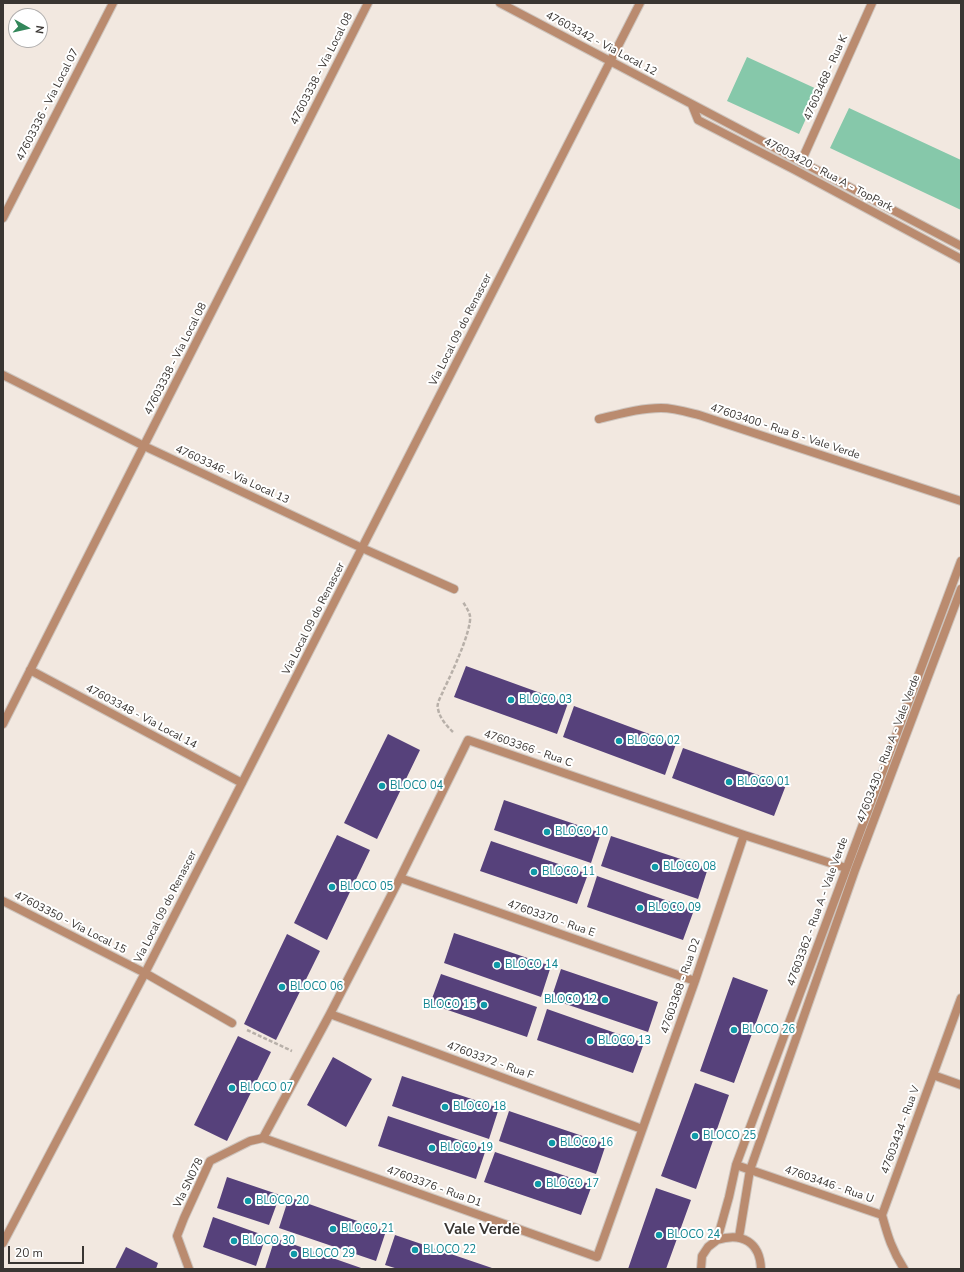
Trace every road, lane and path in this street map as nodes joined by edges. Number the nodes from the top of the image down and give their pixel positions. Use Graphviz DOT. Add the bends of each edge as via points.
graph roads {
  1 [pos="113,3"];
  2 [pos="368,3"];
  3 [pos="500,3"];
  4 [pos="640,3"];
  5 [pos="872,3"];
  6 [pos="610,61"];
  7 [pos="692,105"];
  8 [pos="801,162"];
  9 [pos="3,218"];
  10 [pos="961,246"];
  11 [pos="961,259"];
  12 [pos="3,375"];
  13 [pos="599,419"];
  14 [pos="144,446"];
  15 [pos="961,501"];
  16 [pos="362,548"];
  17 [pos="961,561"];
  18 [pos="454,589"];
  19 [pos="961,589"];
  20 [pos="30,670"];
  21 [pos="3,724"];
  22 [pos="468,740"];
  23 [pos="242,783"];
  24 [pos="744,835"];
  25 [pos="846,868"];
  26 [pos="400,878"];
  27 [pos="3,901"];
  28 [pos="145,973"];
  29 [pos="695,981"];
  30 [pos="961,998"];
  31 [pos="330,1014"];
  32 [pos="232,1023"];
  33 [pos="306,1058"];
  34 [pos="933,1075"];
  35 [pos="961,1085"];
  36 [pos="642,1129"];
  37 [pos="264,1138"];
  38 [pos="736,1165"];
  39 [pos="750,1170"];
  40 [pos="882,1215"];
  41 [pos="738,1237"];
  42 [pos="717,1240"];
  43 [pos="3,1243"];
  44 [pos="596,1257"];
  45 [pos="189,1269"];
  46 [pos="701,1269"];
  47 [pos="761,1269"];
  48 [pos="904,1269"];
  1 -- 9 [label="street, 47603336 - Via Local 07"];
  2 -- 14 [label="street, 47603338 - Via Local 08"];
  3 -- 6 [label="street, 47603342 - Via Local 12"];
  4 -- 6 [label="street, Via Local 09 do Renascer"];
  5 -- 8 [label="street, 47603468 - Rua K"];
  6 -- 7 [label="street, 47603342 - Via Local 12"];
  6 -- 16 [label="street, Via Local 09 do Renascer"];
  7 -- 8 [label="street, 47603342 - Via Local 12"];
  7 -- 11 [label="street, 47603420 - Rua A - TopPark" via="698,120"];
  8 -- 10 [label="street, 47603342 - Via Local 12"];
  12 -- 14 [label="street, 47603346 - Via Local 13"];
  13 -- 15 [label="street, 47603400 - Rua B - Vale Verde" via="627,412 662,408 678,410"];
  14 -- 16 [label="street, 47603346 - Via Local 13"];
  14 -- 20 [label="street, 47603338 - Via Local 08"];
  16 -- 18 [label="street, 47603346 - Via Local 13"];
  16 -- 23 [label="street, Via Local 09 do Renascer"];
  17 -- 25 [label="street, 47603362 - Rua A - Vale Verde"];
  18 -- 22 [label="path" via="467,608 470,624 437,708 443,721 455,734"];
  19 -- 39 [label="street, 47603430 - Rua A - Vale Verde" via="855,870"];
  20 -- 21 [label="street, 47603338 - Via Local 08"];
  20 -- 23 [label="street, 47603348 - Via Local 14"];
  22 -- 24 [label="street, 47603366 - Rua C"];
  22 -- 26 [label="street, 47603366 - Rua C"];
  23 -- 28 [label="street, Via Local 09 do Renascer"];
  24 -- 25 [label="street, 47603366 - Rua C"];
  24 -- 29 [label="street, 47603368 - Rua D2"];
  25 -- 38 [label="street, 47603362 - Rua A - Vale Verde"];
  26 -- 29 [label="street, 47603370 - Rua E"];
  26 -- 31 [label="street, 47603366 - Rua C"];
  27 -- 28 [label="street, 47603350 - Via Local 15"];
  28 -- 32 [label="street, 47603350 - Via Local 15"];
  28 -- 43 [label="street, Via Local 09 do Renascer"];
  29 -- 36 [label="street, 47603368 - Rua D2"];
  30 -- 34 [label="street, 47603434 - Rua V"];
  31 -- 33 [label="street, 47603366 - Rua C"];
  31 -- 36 [label="street, 47603372 - Rua F"];
  32 -- 33 [label="path"];
  33 -- 37 [label="street, 47603366 - Rua C"];
  34 -- 35 [label="street"];
  34 -- 40 [label="street, 47603434 - Rua V"];
  36 -- 44 [label="street, 47603368 - Rua D2"];
  37 -- 44 [label="street, 47603376 - Rua D1"];
  37 -- 45 [label="street, VIa SN078" via="250,1141 210,1161 178,1236"];
  38 -- 39 [label="street, 47603446 - Rua U"];
  38 -- 42 [label="street, 47603362 - Rua A - Vale Verde"];
  39 -- 40 [label="street, 47603446 - Rua U"];
  39 -- 41 [label="street, 47603430 - Rua A - Vale Verde"];
  40 -- 48 [label="street" via="890,1243"];
  41 -- 42 [label="street" via="728,1236"];
  41 -- 47 [label="street" via="749,1242 757,1250"];
  42 -- 46 [label="street, 47603362 - Rua A - Vale Verde" via="702,1256"];
}
